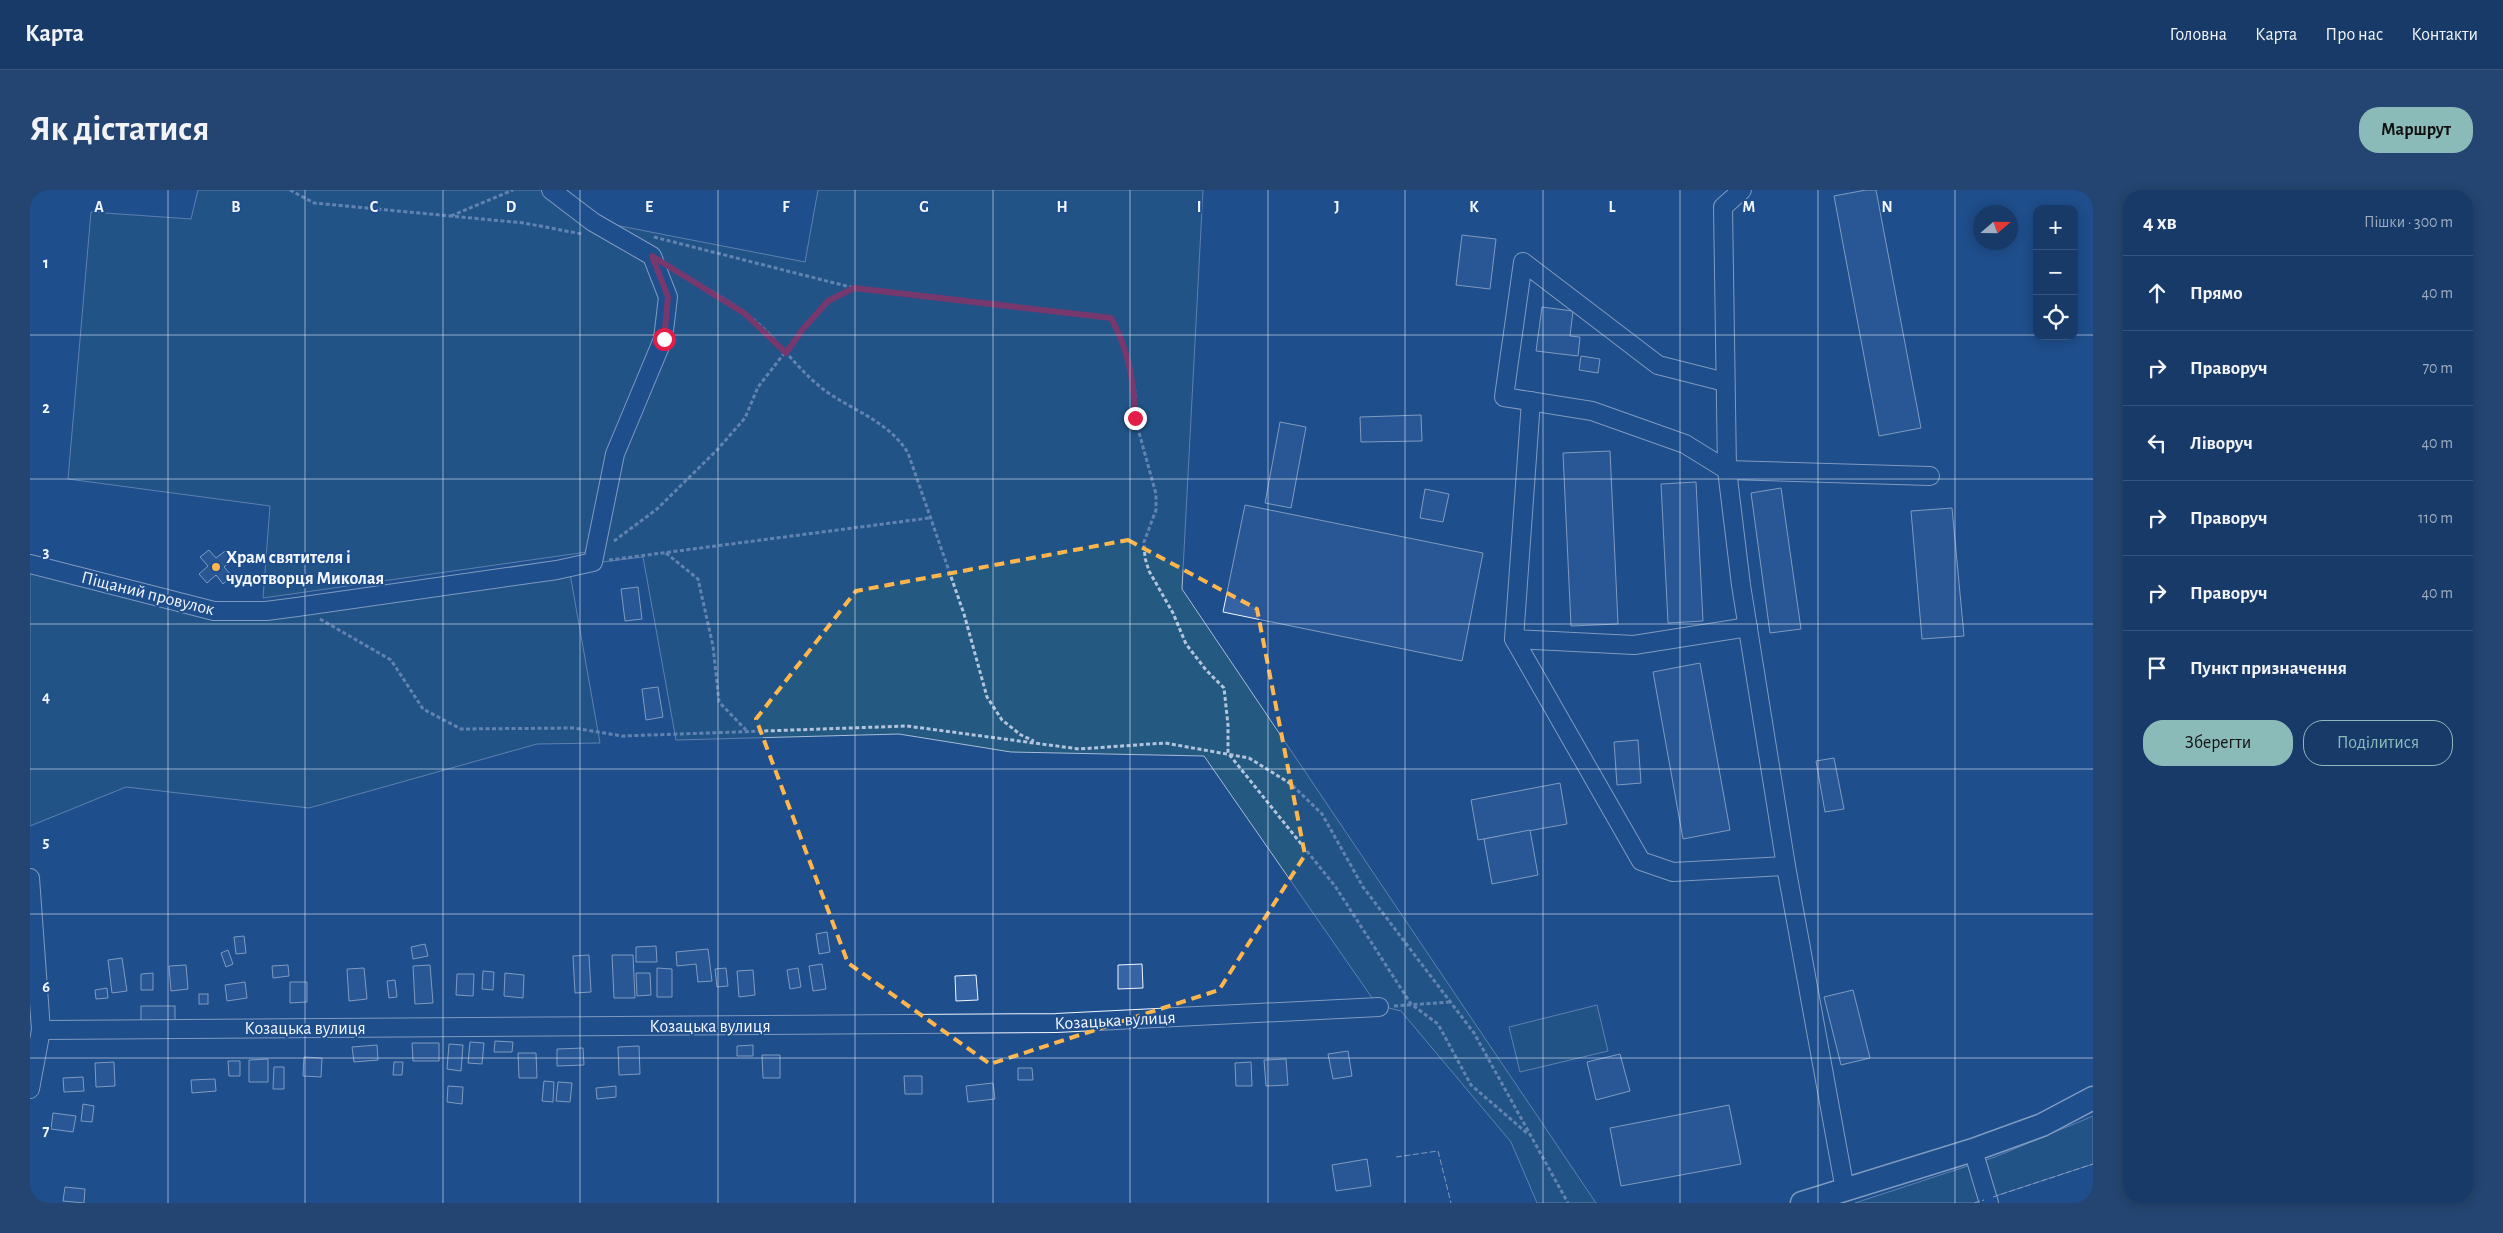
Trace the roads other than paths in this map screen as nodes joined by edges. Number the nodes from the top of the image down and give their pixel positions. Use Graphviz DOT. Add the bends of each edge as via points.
graph roads {
  1 [pos="551,190"];
  2 [pos="1742,190"];
  3 [pos="1725,382"];
  4 [pos="1531,401"];
  5 [pos="1727,470"];
  6 [pos="1930,476"];
  7 [pos="30,564"];
  8 [pos="1748,627"];
  9 [pos="1514,639"];
  10 [pos="1786,866"];
  11 [pos="30,878"];
  12 [pos="1379,1007"];
  13 [pos="41,1030"];
  14 [pos="30,1089"];
  15 [pos="2093,1098"];
  16 [pos="1973,1150"];
  17 [pos="1845,1190"];
  18 [pos="1802,1203"];
  19 [pos="1989,1203"];
  1 -- 7 [label="street, Піщаний провулок" via="593,222 652,256 668,297 664,339 615,454 593,562 297,607 214,611"];
  2 -- 3 [label="street" via="1723,207"];
  3 -- 4 [label="street" via="1658,365 1523,262 1504,397"];
  3 -- 5 [label="street"];
  4 -- 5 [label="street" via="1592,411 1685,444"];
  4 -- 9 [label="street"];
  5 -- 6 [label="street"];
  5 -- 8 [label="street"];
  8 -- 9 [label="street" via="1634,645"];
  8 -- 10 [label="street"];
  9 -- 10 [label="street" via="1641,861 1673,872"];
  10 -- 17 [label="street"];
  11 -- 13 [label="street"];
  12 -- 13 [label="street, Козацька вулиця" via="1056,1023"];
  13 -- 14 [label="street"];
  15 -- 16 [label="main road" via="2042,1125"];
  16 -- 17 [label="main road"];
  16 -- 19 [label="street"];
  17 -- 18 [label="main road"];
}
